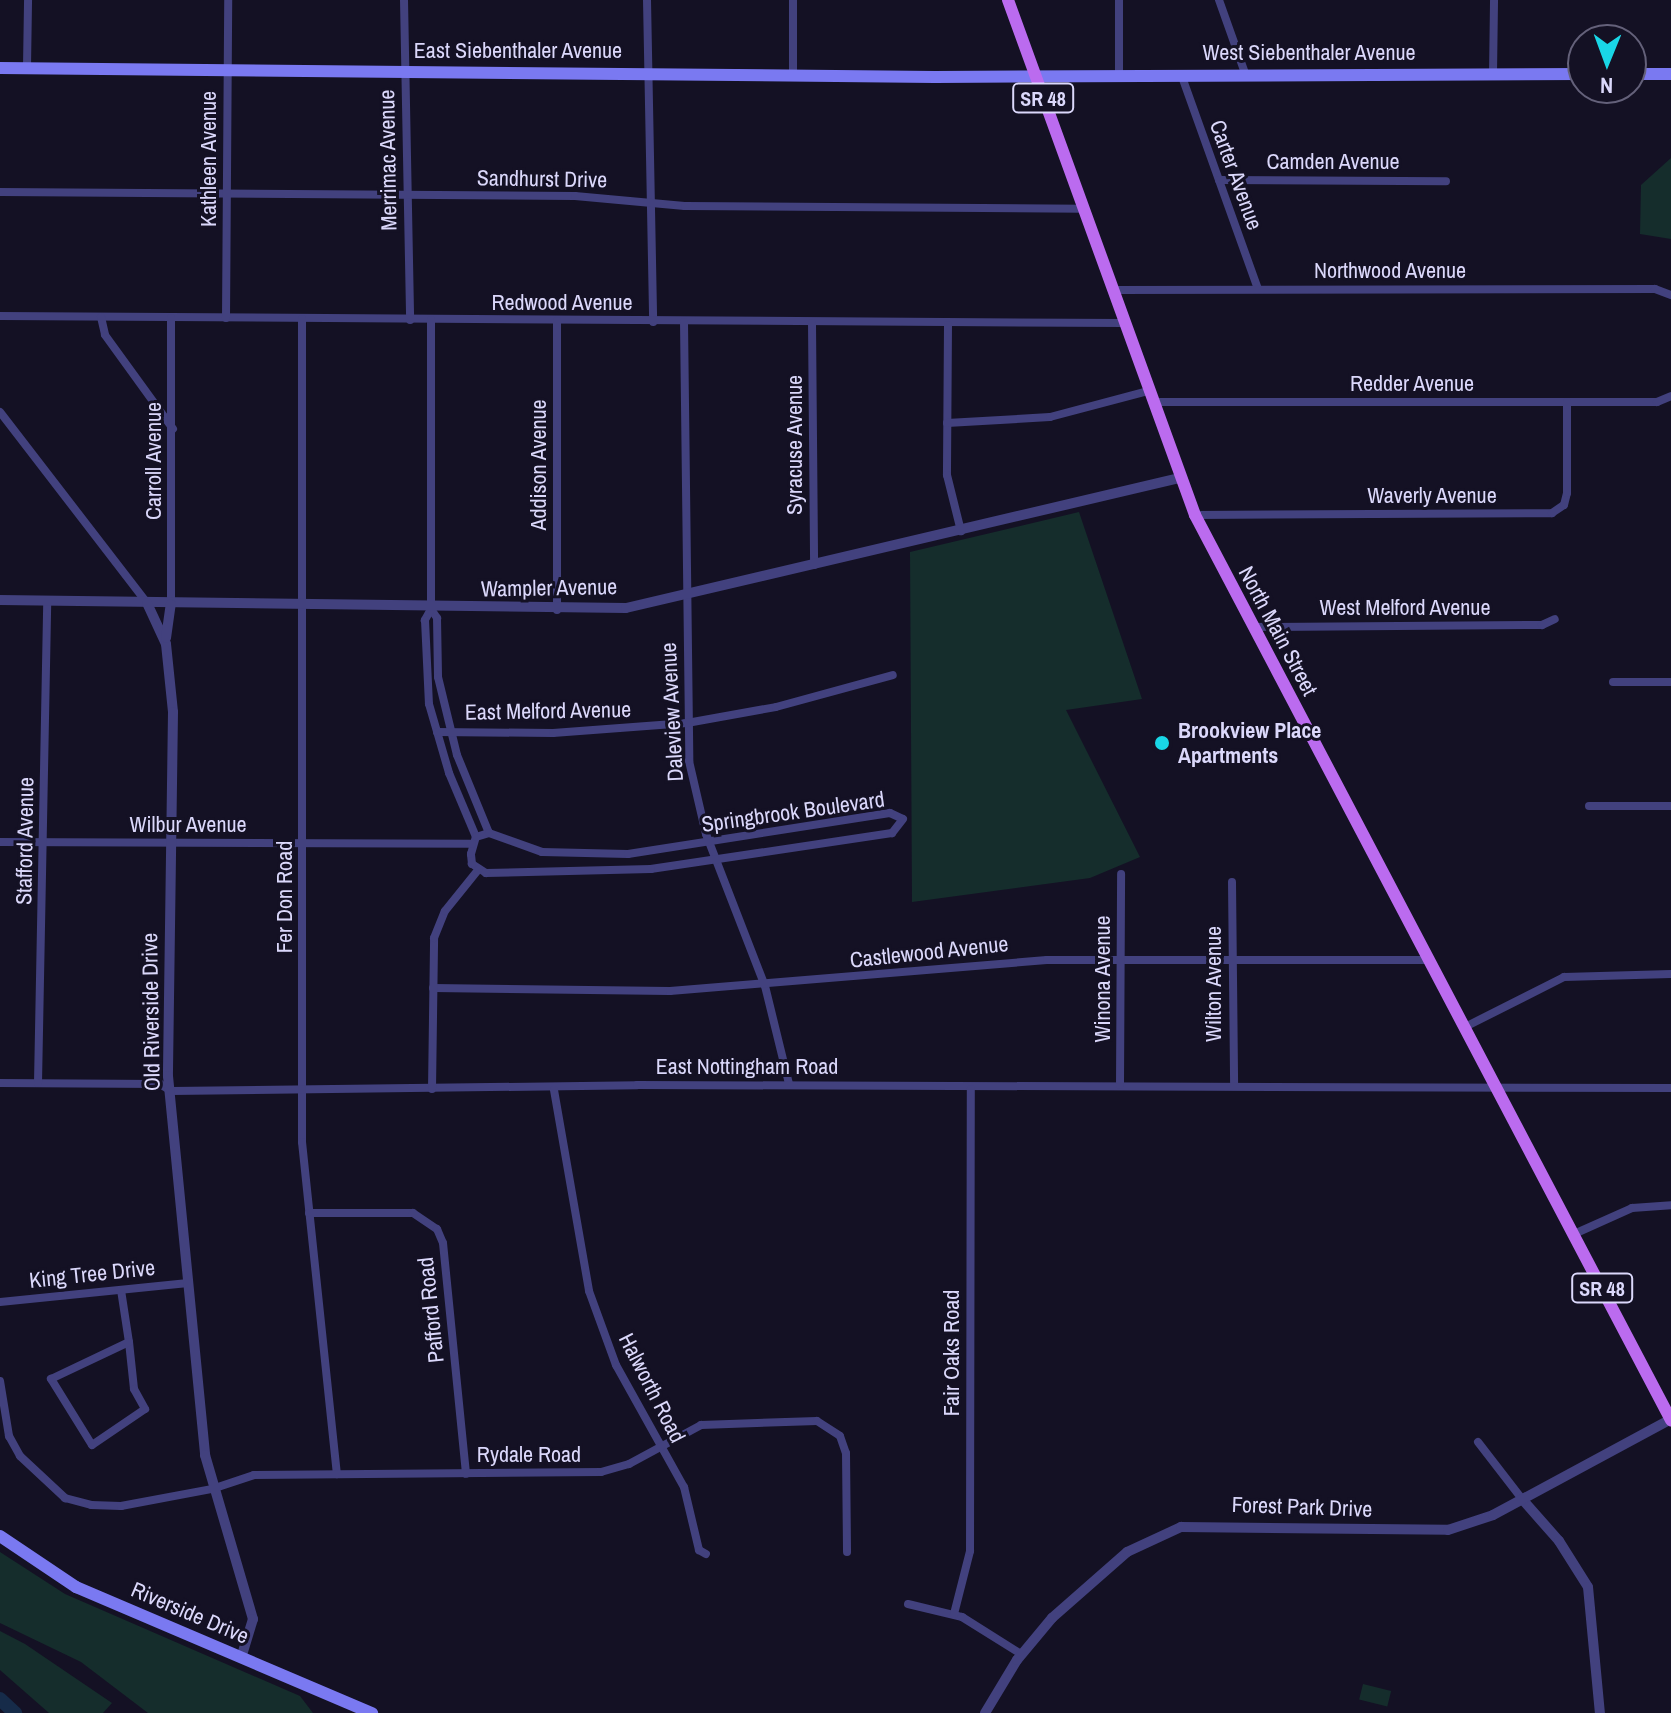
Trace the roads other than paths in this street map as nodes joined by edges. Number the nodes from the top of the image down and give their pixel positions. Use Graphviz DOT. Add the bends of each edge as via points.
graph roads {
  1 [pos="28,0"];
  2 [pos="228,0"];
  3 [pos="404,0"];
  4 [pos="647,0"];
  5 [pos="793,0"];
  6 [pos="1008,0"];
  7 [pos="1119,0"];
  8 [pos="1219,0"];
  9 [pos="1494,0"];
  10 [pos="27,67"];
  11 [pos="0,68"];
  12 [pos="228,69"];
  13 [pos="404,70"];
  14 [pos="648,71"];
  15 [pos="1119,73"];
  16 [pos="1181,73"];
  17 [pos="1245,73"];
  18 [pos="1493,74"];
  19 [pos="1567,74"];
  20 [pos="1647,74"];
  21 [pos="1671,74"];
  22 [pos="1035,75"];
  23 [pos="793,76"];
  24 [pos="1219,180"];
  25 [pos="1446,181"];
  26 [pos="0,192"];
  27 [pos="227,194"];
  28 [pos="407,196"];
  29 [pos="650,204"];
  30 [pos="1084,209"];
  31 [pos="1258,289"];
  32 [pos="1112,290"];
  33 [pos="1669,293"];
  34 [pos="0,316"];
  35 [pos="101,317"];
  36 [pos="171,318"];
  37 [pos="226,318"];
  38 [pos="302,319"];
  39 [pos="410,320"];
  40 [pos="431,320"];
  41 [pos="557,321"];
  42 [pos="653,322"];
  43 [pos="684,322"];
  44 [pos="812,323"];
  45 [pos="1124,323"];
  46 [pos="948,325"];
  47 [pos="1150,396"];
  48 [pos="1671,396"];
  49 [pos="1567,402"];
  50 [pos="0,412"];
  51 [pos="947,423"];
  52 [pos="173,429"];
  53 [pos="1180,478"];
  54 [pos="1195,515"];
  55 [pos="961,531"];
  56 [pos="814,565"];
  57 [pos="686,595"];
  58 [pos="0,600"];
  59 [pos="47,601"];
  60 [pos="147,603"];
  61 [pos="171,604"];
  62 [pos="302,606"];
  63 [pos="431,609"];
  64 [pos="557,610"];
  65 [pos="1555,619"];
  66 [pos="1253,627"];
  67 [pos="166,644"];
  68 [pos="893,675"];
  69 [pos="1613,682"];
  70 [pos="1671,682"];
  71 [pos="687,723"];
  72 [pos="450,730"];
  73 [pos="437,732"];
  74 [pos="1589,806"];
  75 [pos="1671,806"];
  76 [pos="489,833"];
  77 [pos="474,840"];
  78 [pos="0,842"];
  79 [pos="43,842"];
  80 [pos="302,842"];
  81 [pos="710,842"];
  82 [pos="171,843"];
  83 [pos="717,859"];
  84 [pos="478,870"];
  85 [pos="1121,874"];
  86 [pos="1232,882"];
  87 [pos="1121,959"];
  88 [pos="1429,960"];
  89 [pos="1234,963"];
  90 [pos="1671,974"];
  91 [pos="765,986"];
  92 [pos="433,988"];
  93 [pos="1465,1027"];
  94 [pos="0,1083"];
  95 [pos="38,1083"];
  96 [pos="789,1084"];
  97 [pos="1120,1085"];
  98 [pos="1234,1086"];
  99 [pos="1497,1087"];
  100 [pos="1671,1088"];
  101 [pos="432,1089"];
  102 [pos="971,1089"];
  103 [pos="554,1090"];
  104 [pos="171,1091"];
  105 [pos="303,1091"];
  106 [pos="1671,1205"];
  107 [pos="309,1213"];
  108 [pos="1574,1234"];
  109 [pos="188,1283"];
  110 [pos="121,1290"];
  111 [pos="0,1302"];
  112 [pos="129,1342"];
  113 [pos="0,1381"];
  114 [pos="1671,1420"];
  115 [pos="1478,1442"];
  116 [pos="660,1445"];
  117 [pos="337,1474"];
  118 [pos="466,1474"];
  119 [pos="212,1489"];
  120 [pos="1522,1499"];
  121 [pos="0,1536"];
  122 [pos="847,1552"];
  123 [pos="706,1554"];
  124 [pos="908,1604"];
  125 [pos="954,1614"];
  126 [pos="1021,1654"];
  127 [pos="242,1656"];
  128 [pos="369,1712"];
  129 [pos="985,1713"];
  130 [pos="1600,1713"];
  1 -- 10 [label="street"];
  2 -- 12 [label="street, Kathleen Avenue"];
  3 -- 13 [label="street, Merrimac Avenue"];
  4 -- 14 [label="street"];
  5 -- 23 [label="street"];
  6 -- 22 [label="main road, North Main Street / SR 48"];
  7 -- 15 [label="street"];
  8 -- 17 [label="street"];
  9 -- 18 [label="street"];
  10 -- 11 [label="main road, East Siebenthaler Avenue"];
  10 -- 12 [label="main road, East Siebenthaler Avenue"];
  12 -- 13 [label="main road, East Siebenthaler Avenue"];
  12 -- 27 [label="street, Kathleen Avenue"];
  13 -- 14 [label="main road, East Siebenthaler Avenue"];
  13 -- 28 [label="street, Merrimac Avenue"];
  14 -- 23 [label="main road, East Siebenthaler Avenue"];
  14 -- 29 [label="street"];
  15 -- 16 [label="main road, West Siebenthaler Avenue"];
  15 -- 22 [label="main road, West Siebenthaler Avenue"];
  16 -- 17 [label="main road, West Siebenthaler Avenue"];
  16 -- 24 [label="street, Carter Avenue"];
  17 -- 18 [label="main road, West Siebenthaler Avenue"];
  18 -- 19 [label="main road, West Siebenthaler Avenue"];
  20 -- 21 [label="main road"];
  22 -- 23 [label="main road, East Siebenthaler Avenue"];
  22 -- 30 [label="main road, North Main Street / SR 48"];
  24 -- 25 [label="street, Camden Avenue"];
  24 -- 31 [label="street, Carter Avenue"];
  26 -- 27 [label="street, Sandhurst Drive"];
  27 -- 28 [label="street, Sandhurst Drive"];
  27 -- 37 [label="street, Kathleen Avenue"];
  28 -- 29 [label="street, Sandhurst Drive" via="612,196"];
  28 -- 39 [label="street, Merrimac Avenue"];
  29 -- 30 [label="street, Sandhurst Drive"];
  29 -- 42 [label="street"];
  30 -- 32 [label="main road, North Main Street / SR 48"];
  31 -- 32 [label="street, Northwood Avenue"];
  31 -- 33 [label="street, Northwood Avenue"];
  32 -- 45 [label="main road, North Main Street / SR 48"];
  34 -- 35 [label="street, Redwood Avenue"];
  35 -- 36 [label="street, Redwood Avenue"];
  35 -- 52 [label="street" via="105,335"];
  36 -- 37 [label="street, Redwood Avenue"];
  36 -- 52 [label="street, Carroll Avenue"];
  37 -- 38 [label="street, Redwood Avenue"];
  38 -- 39 [label="street, Redwood Avenue"];
  38 -- 62 [label="street, Fer Don Road"];
  39 -- 40 [label="street, Redwood Avenue"];
  40 -- 41 [label="street, Redwood Avenue"];
  40 -- 63 [label="street"];
  41 -- 42 [label="street, Redwood Avenue"];
  41 -- 64 [label="street, Addison Avenue"];
  42 -- 43 [label="street, Redwood Avenue"];
  43 -- 44 [label="street, Redwood Avenue"];
  43 -- 57 [label="street, Daleview Avenue"];
  44 -- 46 [label="street, Redwood Avenue"];
  44 -- 56 [label="street, Syracuse Avenue"];
  45 -- 46 [label="street, Redwood Avenue"];
  45 -- 47 [label="main road, North Main Street / SR 48"];
  46 -- 51 [label="street"];
  47 -- 49 [label="street, Redder Avenue"];
  47 -- 51 [label="street, Redder Avenue" via="1050,417"];
  47 -- 53 [label="main road, North Main Street / SR 48"];
  48 -- 49 [label="street, Redder Avenue" via="1657,402"];
  49 -- 54 [label="street, Waverly Avenue" via="1567,493 1564,505 1552,513"];
  50 -- 60 [label="street, Old Riverside Drive"];
  51 -- 55 [label="street" via="947,475"];
  52 -- 61 [label="street, Carroll Avenue"];
  53 -- 54 [label="main road, North Main Street / SR 48"];
  53 -- 55 [label="street, Wampler Avenue"];
  54 -- 66 [label="main road, North Main Street / SR 48"];
  55 -- 56 [label="street, Wampler Avenue"];
  56 -- 57 [label="street, Wampler Avenue"];
  57 -- 64 [label="street, Wampler Avenue" via="626,608"];
  57 -- 71 [label="street, Daleview Avenue"];
  58 -- 59 [label="street, Wampler Avenue"];
  59 -- 60 [label="street, Wampler Avenue"];
  59 -- 79 [label="street, Stafford Avenue"];
  60 -- 61 [label="street, Wampler Avenue"];
  60 -- 67 [label="street, Old Riverside Drive"];
  61 -- 62 [label="street, Wampler Avenue"];
  61 -- 67 [label="street"];
  62 -- 63 [label="street, Wampler Avenue"];
  62 -- 80 [label="street, Fer Don Road"];
  63 -- 64 [label="street, Wampler Avenue"];
  63 -- 72 [label="street"];
  63 -- 73 [label="street" via="425,620 425,676"];
  65 -- 66 [label="street, West Melford Avenue" via="1542,625"];
  66 -- 88 [label="main road, North Main Street / SR 48"];
  67 -- 82 [label="street, Old Riverside Drive" via="173,712"];
  68 -- 71 [label="street, East Melford Avenue" via="776,707"];
  69 -- 70 [label="street"];
  71 -- 72 [label="street, East Melford Avenue" via="553,733"];
  71 -- 81 [label="street, Daleview Avenue" via="692,785"];
  72 -- 73 [label="street, East Melford Avenue"];
  72 -- 76 [label="street"];
  73 -- 77 [label="street"];
  74 -- 75 [label="street"];
  76 -- 77 [label="street"];
  76 -- 81 [label="street, Springbrook Boulevard" via="542,852 581,855"];
  77 -- 80 [label="street, Wilbur Avenue"];
  77 -- 84 [label="street"];
  78 -- 79 [label="street, Wilbur Avenue"];
  79 -- 82 [label="street, Wilbur Avenue"];
  79 -- 95 [label="street, Stafford Avenue"];
  80 -- 82 [label="street, Wilbur Avenue"];
  80 -- 105 [label="street, Fer Don Road"];
  81 -- 83 [label="street, Daleview Avenue"];
  81 -- 83 [label="street, Springbrook Boulevard" via="877,814 903,819 892,833"];
  82 -- 104 [label="street, Old Riverside Drive"];
  83 -- 84 [label="street, Springbrook Boulevard" via="603,873"];
  83 -- 91 [label="street, Daleview Avenue"];
  84 -- 92 [label="street" via="439,923 432,950"];
  85 -- 87 [label="street, Winona Avenue"];
  86 -- 89 [label="street, Wilton Avenue"];
  87 -- 89 [label="street, Castlewood Avenue"];
  87 -- 91 [label="street, Castlewood Avenue" via="998,963"];
  87 -- 97 [label="street, Winona Avenue"];
  88 -- 89 [label="street, Castlewood Avenue"];
  88 -- 93 [label="main road, North Main Street / SR 48"];
  89 -- 98 [label="street, Wilton Avenue"];
  90 -- 93 [label="street" via="1564,977"];
  91 -- 92 [label="street, Castlewood Avenue" via="595,992"];
  91 -- 96 [label="street, Daleview Avenue"];
  92 -- 101 [label="street"];
  93 -- 99 [label="main road, North Main Street / SR 48"];
  94 -- 95 [label="street, East Nottingham Road"];
  95 -- 104 [label="street, East Nottingham Road" via="160,1084"];
  96 -- 102 [label="street, East Nottingham Road"];
  96 -- 103 [label="street, East Nottingham Road"];
  97 -- 98 [label="street, East Nottingham Road"];
  97 -- 102 [label="street, East Nottingham Road"];
  98 -- 99 [label="street, East Nottingham Road"];
  99 -- 100 [label="street, East Nottingham Road"];
  99 -- 108 [label="main road, North Main Street / SR 48"];
  101 -- 103 [label="street, East Nottingham Road"];
  101 -- 105 [label="street, East Nottingham Road"];
  102 -- 125 [label="street, Fair Oaks Road" via="970,1551"];
  103 -- 116 [label="street, Halworth Road" via="589,1291 616,1365"];
  104 -- 105 [label="street, East Nottingham Road"];
  104 -- 109 [label="street, Old Riverside Drive"];
  105 -- 107 [label="street, Fer Don Road"];
  106 -- 108 [label="street" via="1632,1208"];
  107 -- 117 [label="street, Fer Don Road"];
  107 -- 118 [label="street, Pafford Road" via="413,1213 437,1229 443,1243"];
  108 -- 114 [label="main road, North Main Street / SR 48"];
  109 -- 110 [label="street, King Tree Drive"];
  109 -- 119 [label="street, Old Riverside Drive"];
  110 -- 111 [label="street, King Tree Drive"];
  110 -- 112 [label="street"];
  112 -- 112 [label="street" via="134,1389 145,1409 92,1445 51,1379"];
  113 -- 119 [label="street, Rydale Road" via="9,1436 20,1456 65,1498 121,1506"];
  114 -- 120 [label="street, Forest Park Drive"];
  115 -- 120 [label="street"];
  116 -- 118 [label="street, Rydale Road" via="601,1472"];
  116 -- 122 [label="street, Rydale Road" via="714,1422 811,1420 834,1431 846,1453"];
  116 -- 123 [label="street, Halworth Road" via="684,1487 699,1550"];
  117 -- 118 [label="street, Rydale Road"];
  117 -- 119 [label="street, Rydale Road" via="254,1475"];
  119 -- 127 [label="street, Old Riverside Drive" via="251,1602 252,1628"];
  120 -- 126 [label="street, Forest Park Drive" via="1472,1524 1428,1533 1213,1523 1181,1527 1127,1552 1052,1618"];
  120 -- 130 [label="street" via="1559,1541 1588,1587"];
  121 -- 127 [label="main road, Riverside Drive" via="76,1587"];
  124 -- 125 [label="street"];
  125 -- 126 [label="street"];
  126 -- 129 [label="street, Forest Park Drive"];
  127 -- 128 [label="main road, Riverside Drive"];
}
